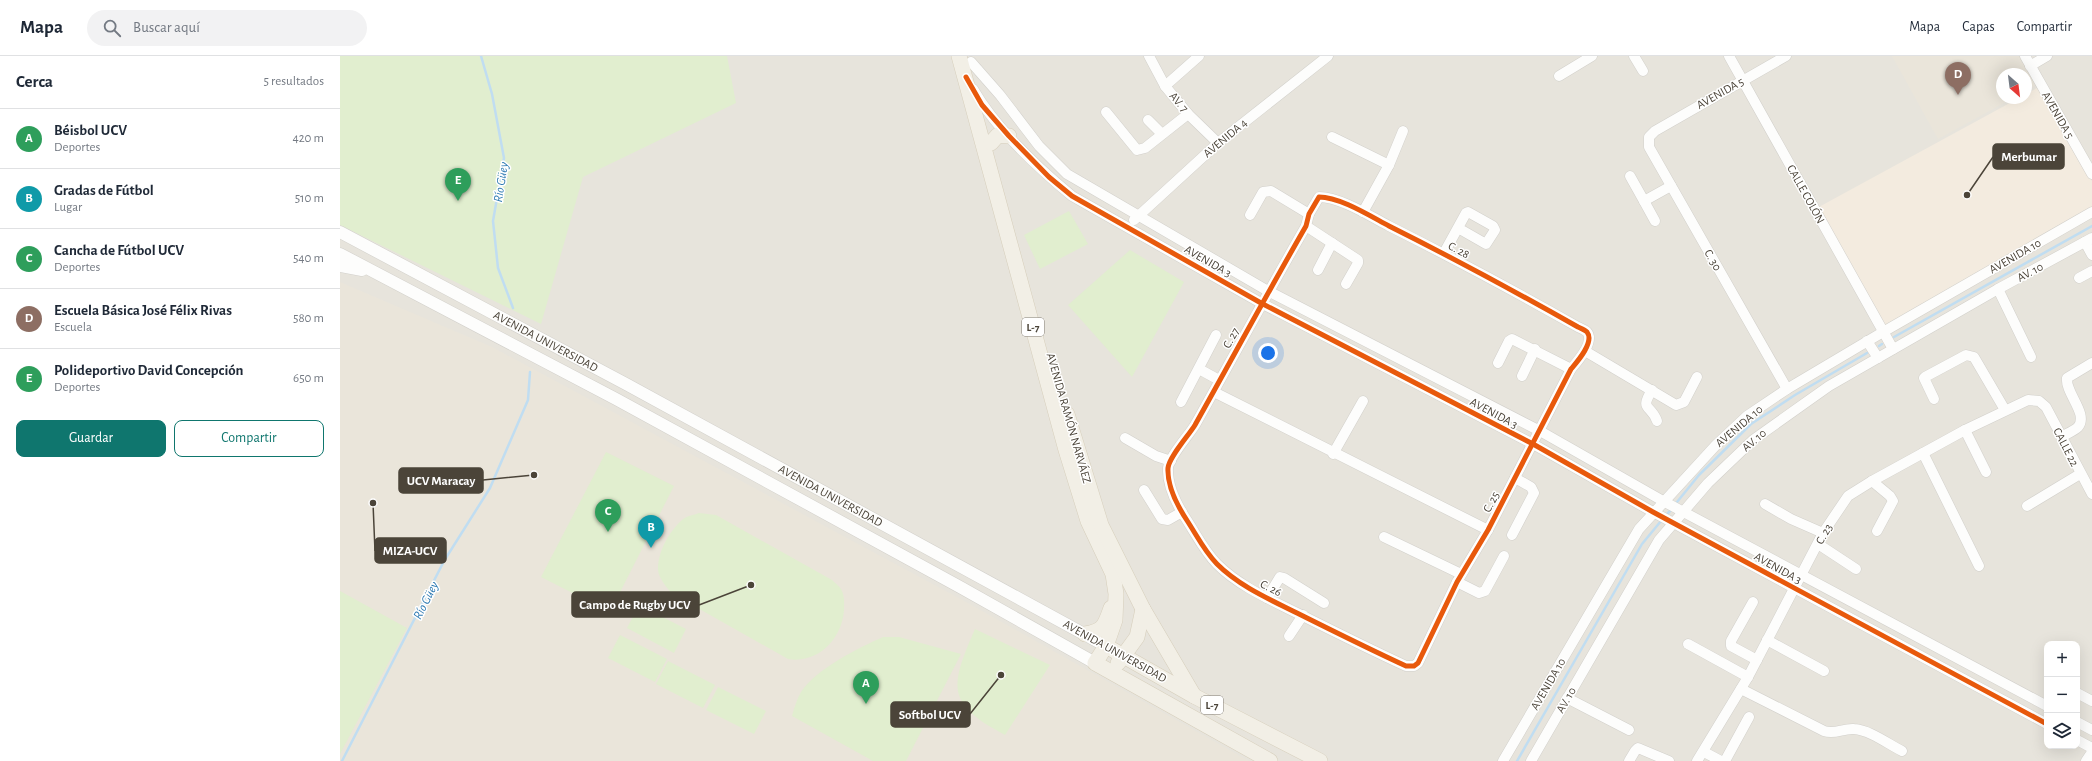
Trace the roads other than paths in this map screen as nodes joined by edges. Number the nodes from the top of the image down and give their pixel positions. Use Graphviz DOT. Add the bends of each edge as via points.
graph roads {
  1 [pos="1149,56"];
  2 [pos="1199,56"];
  3 [pos="1328,56"];
  4 [pos="1592,56"];
  5 [pos="1634,56"];
  6 [pos="1729,56"];
  7 [pos="1786,56"];
  8 [pos="2025,56"];
  9 [pos="2047,56"];
  10 [pos="967,58"];
  11 [pos="2030,66"];
  12 [pos="1643,71"];
  13 [pos="1559,76"];
  14 [pos="966,77"];
  15 [pos="1743,82"];
  16 [pos="1165,86"];
  17 [pos="982,105"];
  18 [pos="1106,112"];
  19 [pos="1188,114"];
  20 [pos="1148,120"];
  21 [pos="1403,131"];
  22 [pos="1655,131"];
  23 [pos="1162,134"];
  24 [pos="1009,136"];
  25 [pos="1332,137"];
  26 [pos="991,143"];
  27 [pos="1218,143"];
  28 [pos="1388,165"];
  29 [pos="2092,174"];
  30 [pos="1630,176"];
  31 [pos="1672,186"];
  32 [pos="1644,201"];
  33 [pos="1314,205"];
  34 [pos="1363,212"];
  35 [pos="2092,212"];
  36 [pos="1309,214"];
  37 [pos="1250,215"];
  38 [pos="1138,216"];
  39 [pos="1655,221"];
  40 [pos="1306,226"];
  41 [pos="1129,227"];
  42 [pos="1458,228"];
  43 [pos="340,232"];
  44 [pos="2089,240"];
  45 [pos="1332,243"];
  46 [pos="1444,253"];
  47 [pos="340,254"];
  48 [pos="2092,255"];
  49 [pos="340,266"];
  50 [pos="1318,270"];
  51 [pos="2092,271"];
  52 [pos="373,272"];
  53 [pos="2079,278"];
  54 [pos="1346,284"];
  55 [pos="1998,289"];
  56 [pos="1268,291"];
  57 [pos="1261,303"];
  58 [pos="1883,332"];
  59 [pos="1216,335"];
  60 [pos="1589,338"];
  61 [pos="1867,341"];
  62 [pos="1893,349"];
  63 [pos="1535,350"];
  64 [pos="1585,351"];
  65 [pos="2031,357"];
  66 [pos="1878,358"];
  67 [pos="1498,363"];
  68 [pos="2092,363"];
  69 [pos="1571,369"];
  70 [pos="1199,370"];
  71 [pos="1522,376"];
  72 [pos="1697,377"];
  73 [pos="1219,380"];
  74 [pos="626,384"];
  75 [pos="1787,389"];
  76 [pos="1652,390"];
  77 [pos="1214,392"];
  78 [pos="616,399"];
  79 [pos="1934,399"];
  80 [pos="1363,401"];
  81 [pos="2039,401"];
  82 [pos="1181,402"];
  83 [pos="2005,410"];
  84 [pos="1657,421"];
  85 [pos="1540,430"];
  86 [pos="1965,430"];
  87 [pos="2061,437"];
  88 [pos="1125,438"];
  89 [pos="1533,444"];
  90 [pos="1923,453"];
  91 [pos="1333,454"];
  92 [pos="1170,461"];
  93 [pos="1986,472"];
  94 [pos="2080,474"];
  95 [pos="1515,478"];
  96 [pos="1872,480"];
  97 [pos="1144,490"];
  98 [pos="2092,494"];
  99 [pos="1663,501"];
  100 [pos="1765,504"];
  101 [pos="2027,506"];
  102 [pos="1684,511"];
  103 [pos="1182,512"];
  104 [pos="1653,512"];
  105 [pos="1675,522"];
  106 [pos="1488,530"];
  107 [pos="1877,531"];
  108 [pos="1823,533"];
  109 [pos="1512,535"];
  110 [pos="1384,537"];
  111 [pos="1818,544"];
  112 [pos="1504,556"];
  113 [pos="1979,566"];
  114 [pos="1856,569"];
  115 [pos="1801,575"];
  116 [pos="1459,578"];
  117 [pos="1794,588"];
  118 [pos="1116,594"];
  119 [pos="1267,598"];
  120 [pos="1753,602"];
  121 [pos="1324,603"];
  122 [pos="1144,609"];
  123 [pos="1303,616"];
  124 [pos="1085,634"];
  125 [pos="1289,636"];
  126 [pos="1766,640"];
  127 [pos="1688,644"];
  128 [pos="1106,646"];
  129 [pos="1124,656"];
  130 [pos="1757,660"];
  131 [pos="1095,664"];
  132 [pos="1406,666"];
  133 [pos="1824,671"];
  134 [pos="1110,673"];
  135 [pos="1748,677"];
  136 [pos="1741,689"];
  137 [pos="2080,694"];
  138 [pos="1194,696"];
  139 [pos="1567,698"];
  140 [pos="2092,702"];
  141 [pos="2044,704"];
  142 [pos="1749,717"];
  143 [pos="2044,722"];
  144 [pos="2080,724"];
  145 [pos="1629,730"];
  146 [pos="2092,730"];
  147 [pos="2080,742"];
  148 [pos="2092,748"];
  149 [pos="1902,751"];
  150 [pos="1704,752"];
  151 [pos="2092,752"];
  152 [pos="1270,761"];
  153 [pos="1320,761"];
  154 [pos="1503,761"];
  155 [pos="1530,761"];
  156 [pos="1629,761"];
  157 [pos="1668,761"];
  158 [pos="1697,761"];
  159 [pos="1721,761"];
  160 [pos="1725,761"];
  161 [pos="2086,761"];
  1 -- 16 [label="street, AV. 7"];
  2 -- 16 [label="street"];
  3 -- 27 [label="street, AVENIDA 4"];
  4 -- 13 [label="street"];
  5 -- 12 [label="street"];
  6 -- 15 [label="street, CALLE COLÓN"];
  7 -- 15 [label="street, AVENIDA 5"];
  8 -- 11 [label="street, AVENIDA 5"];
  9 -- 11 [label="street"];
  10 -- 14 [label="main road, AVENIDA RAMÓN NARVÁEZ / L-7"];
  10 -- 17 [label="main road, AVENIDA RAMÓN NARVÁEZ / L-7"];
  10 -- 38 [label="street, AVENIDA 3" via="1000,95 1039,146 1068,174"];
  11 -- 29 [label="street, AVENIDA 5"];
  14 -- 17 [label="street, AVENIDA 3"];
  14 -- 118 [label="main road, AVENIDA RAMÓN NARVÁEZ / L-7" via="1066,450 1088,521 1113,574"];
  15 -- 22 [label="street, AVENIDA 5"];
  15 -- 58 [label="street, CALLE COLÓN"];
  16 -- 19 [label="street, AV. 7"];
  17 -- 24 [label="street, AVENIDA 3"];
  17 -- 26 [label="main road, AVENIDA RAMÓN NARVÁEZ / L-7"];
  18 -- 23 [label="street" via="1137,150 1142,150"];
  19 -- 23 [label="street"];
  19 -- 27 [label="street, AV. 7"];
  20 -- 23 [label="street"];
  21 -- 28 [label="street"];
  22 -- 31 [label="street, C. 30" via="1649,138 1649,147"];
  24 -- 26 [label="main road" via="998,135"];
  24 -- 41 [label="street, AVENIDA 3" via="1049,177 1072,196"];
  25 -- 28 [label="street"];
  26 -- 122 [label="main road, AVENIDA RAMÓN NARVÁEZ / L-7" via="1101,525"];
  27 -- 38 [label="street, AVENIDA 4"];
  28 -- 34 [label="street"];
  30 -- 32 [label="street"];
  31 -- 32 [label="street"];
  31 -- 75 [label="street, C. 30"];
  32 -- 39 [label="street"];
  33 -- 34 [label="street, C. 28" via="1319,197 1327,197"];
  33 -- 36 [label="street, C. 27"];
  34 -- 46 [label="street, C. 28"];
  35 -- 58 [label="street, AVENIDA 10"];
  36 -- 37 [label="street" via="1271,191 1263,192"];
  36 -- 40 [label="street, C. 27"];
  38 -- 41 [label="street, AVENIDA 4"];
  38 -- 56 [label="street, AVENIDA 3"];
  40 -- 45 [label="street"];
  40 -- 56 [label="street, C. 27"];
  41 -- 57 [label="street, AVENIDA 3"];
  42 -- 46 [label="street"];
  43 -- 74 [label="street, AVENIDA UNIVERSIDAD"];
  44 -- 48 [label="street"];
  44 -- 55 [label="street, AV. 10"];
  45 -- 50 [label="street"];
  45 -- 54 [label="street" via="1358,260"];
  46 -- 60 [label="street, C. 28" via="1587,332"];
  47 -- 52 [label="street, AVENIDA UNIVERSIDAD"];
  49 -- 52 [label="street"];
  51 -- 53 [label="street"];
  52 -- 78 [label="street, AVENIDA UNIVERSIDAD"];
  55 -- 62 [label="street, AV. 10"];
  55 -- 65 [label="street"];
  56 -- 57 [label="street, C. 27"];
  56 -- 85 [label="street, AVENIDA 3"];
  57 -- 73 [label="street, C. 27"];
  57 -- 89 [label="street, AVENIDA 3"];
  58 -- 61 [label="street, AVENIDA 10"];
  58 -- 62 [label="street, CALLE COLÓN"];
  59 -- 70 [label="street"];
  60 -- 64 [label="street, C. 25"];
  61 -- 66 [label="street"];
  61 -- 75 [label="street, AVENIDA 10"];
  62 -- 66 [label="street, AV. 10"];
  63 -- 67 [label="street" via="1512,339"];
  63 -- 69 [label="street"];
  63 -- 71 [label="street"];
  64 -- 69 [label="street, C. 25"];
  64 -- 76 [label="street"];
  66 -- 102 [label="street, AV. 10" via="1829,386 1752,440 1708,483"];
  68 -- 87 [label="street" via="2067,378 2066,385 2081,416 2081,422 2077,428"];
  69 -- 85 [label="street, C. 25"];
  70 -- 73 [label="street"];
  70 -- 82 [label="street"];
  72 -- 76 [label="street" via="1680,405"];
  73 -- 77 [label="street, C. 27"];
  74 -- 78 [label="street"];
  74 -- 124 [label="street, AVENIDA UNIVERSIDAD"];
  75 -- 99 [label="street, AVENIDA 10" via="1747,416"];
  76 -- 84 [label="street" via="1645,405"];
  77 -- 91 [label="street"];
  77 -- 92 [label="street, C. 27" via="1190,435"];
  78 -- 131 [label="street, AVENIDA UNIVERSIDAD" via="960,587"];
  79 -- 83 [label="street" via="1925,377 1970,355 1974,357"];
  80 -- 91 [label="street"];
  81 -- 83 [label="street, C. 23" via="2028,400"];
  81 -- 87 [label="street, CALLE 22" via="2046,407"];
  83 -- 86 [label="street, C. 23"];
  85 -- 89 [label="street, C. 25"];
  85 -- 99 [label="street, AVENIDA 3"];
  86 -- 90 [label="street, C. 23"];
  86 -- 93 [label="street"];
  87 -- 94 [label="street, CALLE 22"];
  88 -- 92 [label="street"];
  89 -- 95 [label="street, C. 25"];
  89 -- 104 [label="street, AVENIDA 3"];
  90 -- 96 [label="street, C. 23"];
  90 -- 113 [label="street"];
  91 -- 106 [label="street"];
  92 -- 103 [label="street, C. 26" via="1169,481"];
  94 -- 98 [label="street, CALLE 22"];
  94 -- 101 [label="street"];
  95 -- 106 [label="street, C. 25"];
  95 -- 109 [label="street" via="1531,487 1534,493"];
  96 -- 107 [label="street" via="1893,502"];
  96 -- 108 [label="street, C. 23" via="1848,496"];
  97 -- 103 [label="street" via="1162,519 1168,520"];
  99 -- 102 [label="street, AVENIDA 3"];
  99 -- 104 [label="street, AVENIDA 10"];
  100 -- 108 [label="street"];
  102 -- 105 [label="street, AV. 10"];
  102 -- 115 [label="street, AVENIDA 3"];
  103 -- 119 [label="street, C. 26" via="1216,563 1238,582"];
  104 -- 105 [label="street, AVENIDA 3"];
  104 -- 154 [label="street, AVENIDA 10" via="1639,529"];
  105 -- 117 [label="street, AVENIDA 3"];
  105 -- 139 [label="street, AV. 10" via="1659,540"];
  106 -- 116 [label="street, C. 25"];
  108 -- 111 [label="street, C. 23"];
  110 -- 116 [label="street"];
  111 -- 114 [label="street"];
  111 -- 115 [label="street, C. 23"];
  112 -- 116 [label="street" via="1485,591 1480,593"];
  115 -- 117 [label="street, C. 23"];
  115 -- 141 [label="street, AVENIDA 3"];
  116 -- 132 [label="street, C. 25" via="1418,663"];
  117 -- 126 [label="street, C. 23"];
  117 -- 143 [label="street, AVENIDA 3"];
  118 -- 124 [label="main road" via="1105,624 1098,632"];
  118 -- 128 [label="main road, AVENIDA RAMÓN NARVÁEZ / L-7" via="1115,620"];
  119 -- 121 [label="street" via="1280,578 1284,578"];
  119 -- 123 [label="street, C. 26"];
  120 -- 130 [label="street" via="1731,641 1731,646"];
  122 -- 129 [label="main road" via="1137,637"];
  122 -- 138 [label="main road, AVENIDA RAMÓN NARVÁEZ"];
  123 -- 125 [label="street"];
  123 -- 132 [label="street, C. 26"];
  124 -- 128 [label="street, AVENIDA UNIVERSIDAD"];
  126 -- 130 [label="street, C. 23"];
  126 -- 133 [label="street"];
  127 -- 135 [label="street"];
  128 -- 129 [label="main road, AVENIDA UNIVERSIDAD / L-7"];
  128 -- 131 [label="main road, AVENIDA RAMÓN NARVÁEZ / L-7"];
  129 -- 134 [label="main road"];
  129 -- 138 [label="main road, AVENIDA UNIVERSIDAD / L-7"];
  130 -- 135 [label="street, C. 23"];
  131 -- 134 [label="main road, AVENIDA UNIVERSIDAD / L-7"];
  134 -- 152 [label="main road, AVENIDA UNIVERSIDAD / L-7"];
  135 -- 136 [label="street, C. 23"];
  136 -- 149 [label="street" via="1831,734 1852,728 1861,730"];
  136 -- 150 [label="street, C. 23"];
  137 -- 140 [label="street"];
  138 -- 153 [label="main road, AVENIDA UNIVERSIDAD / L-7"];
  139 -- 145 [label="street"];
  139 -- 155 [label="street, AV. 10"];
  142 -- 160 [label="street"];
  144 -- 146 [label="street"];
  147 -- 148 [label="street"];
  150 -- 158 [label="street, C. 23"];
  150 -- 159 [label="street"];
  151 -- 161 [label="street"];
  156 -- 157 [label="street" via="1638,748"];
}
